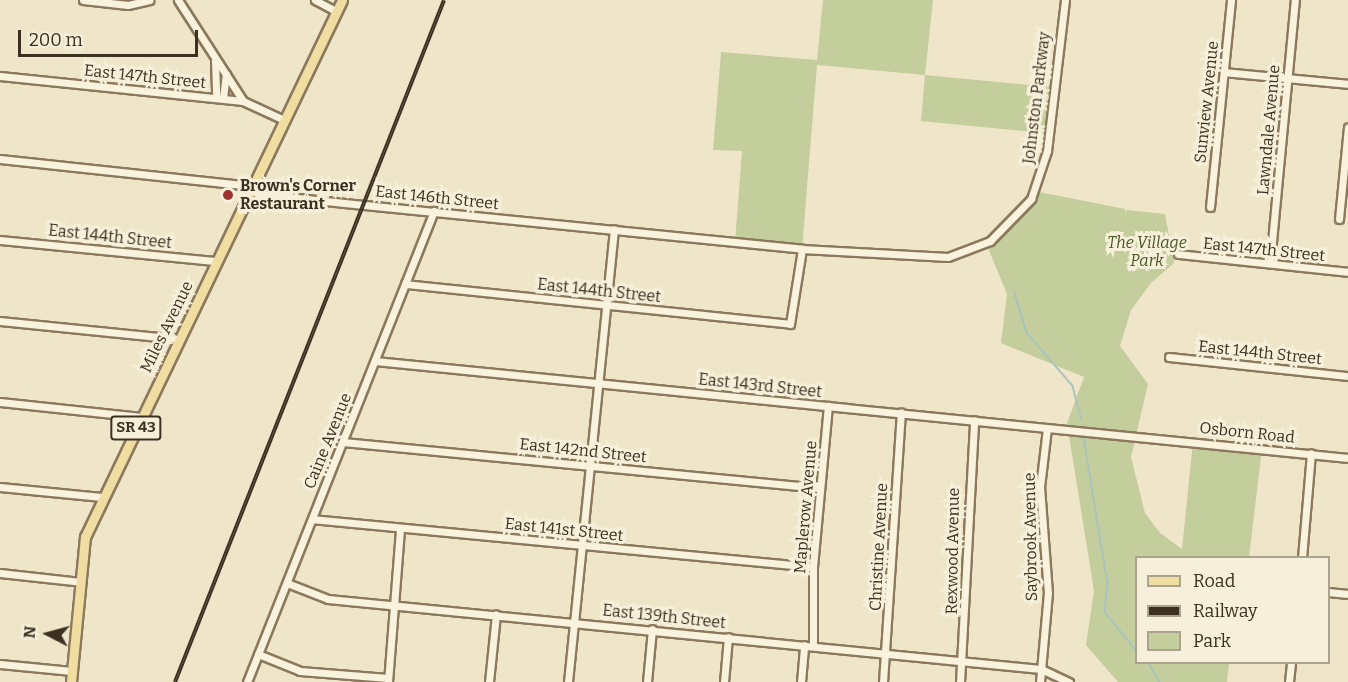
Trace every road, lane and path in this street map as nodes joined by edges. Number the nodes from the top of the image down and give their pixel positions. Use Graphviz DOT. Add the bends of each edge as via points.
graph roads {
  1 [pos="83,0"];
  2 [pos="149,0"];
  3 [pos="178,0"];
  4 [pos="315,0"];
  5 [pos="342,0"];
  6 [pos="1065,0"];
  7 [pos="1231,0"];
  8 [pos="1295,0"];
  9 [pos="336,10"];
  10 [pos="215,61"];
  11 [pos="1224,72"];
  12 [pos="226,74"];
  13 [pos="0,76"];
  14 [pos="1287,78"];
  15 [pos="1348,84"];
  16 [pos="219,98"];
  17 [pos="243,100"];
  18 [pos="284,120"];
  19 [pos="1348,127"];
  20 [pos="0,159"];
  21 [pos="250,189"];
  22 [pos="1210,207"];
  23 [pos="434,211"];
  24 [pos="1340,219"];
  25 [pos="614,229"];
  26 [pos="0,240"];
  27 [pos="802,249"];
  28 [pos="1178,254"];
  29 [pos="216,261"];
  30 [pos="1270,263"];
  31 [pos="1348,272"];
  32 [pos="405,284"];
  33 [pos="607,305"];
  34 [pos="0,321"];
  35 [pos="177,339"];
  36 [pos="1169,357"];
  37 [pos="375,361"];
  38 [pos="1348,376"];
  39 [pos="598,383"];
  40 [pos="0,402"];
  41 [pos="828,406"];
  42 [pos="902,413"];
  43 [pos="141,417"];
  44 [pos="974,420"];
  45 [pos="1047,428"];
  46 [pos="1143,437"];
  47 [pos="343,442"];
  48 [pos="1311,453"];
  49 [pos="1348,458"];
  50 [pos="590,466"];
  51 [pos="0,487"];
  52 [pos="820,488"];
  53 [pos="102,497"];
  54 [pos="312,519"];
  55 [pos="400,528"];
  56 [pos="582,546"];
  57 [pos="1302,556"];
  58 [pos="813,567"];
  59 [pos="0,573"];
  60 [pos="81,582"];
  61 [pos="287,583"];
  62 [pos="1330,592"];
  63 [pos="1348,594"];
  64 [pos="394,604"];
  65 [pos="496,614"];
  66 [pos="573,622"];
  67 [pos="651,629"];
  68 [pos="728,637"];
  69 [pos="804,645"];
  70 [pos="813,646"];
  71 [pos="885,653"];
  72 [pos="258,654"];
  73 [pos="961,661"];
  74 [pos="0,663"];
  75 [pos="1291,664"];
  76 [pos="1041,669"];
  77 [pos="72,671"];
  78 [pos="388,680"];
  79 [pos="71,682"];
  80 [pos="248,682"];
  81 [pos="489,682"];
  82 [pos="568,682"];
  83 [pos="647,682"];
  84 [pos="724,682"];
  85 [pos="801,682"];
  86 [pos="883,682"];
  87 [pos="960,682"];
  88 [pos="1040,682"];
  89 [pos="1068,682"];
  90 [pos="1289,682"];
  1 -- 2 [label="street" via="128,5"];
  3 -- 10 [label="street"];
  4 -- 9 [label="street"];
  5 -- 9 [label="main road, Miles Avenue / SR 43"];
  6 -- 27 [label="street, Johnston Parkway" via="1047,151 1030,199 1009,226 990,240 948,257"];
  7 -- 11 [label="street, Sunview Avenue"];
  8 -- 14 [label="street, Lawndale Avenue"];
  9 -- 18 [label="main road, Miles Avenue / SR 43"];
  10 -- 12 [label="street"];
  10 -- 16 [label="street"];
  11 -- 14 [label="street"];
  11 -- 22 [label="street, Sunview Avenue"];
  12 -- 16 [label="street"];
  12 -- 17 [label="street"];
  13 -- 16 [label="street, East 147th Street"];
  14 -- 15 [label="street"];
  14 -- 30 [label="street, Lawndale Avenue"];
  16 -- 17 [label="street, East 147th Street"];
  17 -- 18 [label="street, East 147th Street"];
  18 -- 21 [label="main road, Miles Avenue / SR 43"];
  19 -- 24 [label="street"];
  20 -- 21 [label="street, East 146th Street"];
  21 -- 23 [label="street, East 146th Street"];
  21 -- 29 [label="main road, Miles Avenue / SR 43"];
  23 -- 25 [label="street, East 146th Street"];
  23 -- 32 [label="street, Caine Avenue"];
  25 -- 27 [label="street, East 146th Street"];
  25 -- 33 [label="street"];
  26 -- 29 [label="street, East 144th Street"];
  27 -- 33 [label="street, East 144th Street" via="790,324"];
  28 -- 30 [label="street, East 147th Street"];
  29 -- 35 [label="main road, Miles Avenue / SR 43"];
  30 -- 31 [label="street, East 147th Street"];
  32 -- 33 [label="street, East 144th Street"];
  32 -- 37 [label="street, Caine Avenue"];
  33 -- 39 [label="street"];
  34 -- 35 [label="street"];
  35 -- 43 [label="main road, Miles Avenue / SR 43"];
  36 -- 38 [label="street, East 144th Street"];
  37 -- 39 [label="street, East 143rd Street"];
  37 -- 47 [label="street, Caine Avenue"];
  39 -- 41 [label="street, East 143rd Street"];
  39 -- 50 [label="street"];
  40 -- 43 [label="street"];
  41 -- 42 [label="street, East 143rd Street"];
  41 -- 52 [label="street, Maplerow Avenue"];
  42 -- 44 [label="street, East 143rd Street"];
  42 -- 71 [label="street, Christine Avenue"];
  43 -- 53 [label="main road, Miles Avenue / SR 43"];
  44 -- 45 [label="street, East 143rd Street"];
  44 -- 73 [label="street, Rexwood Avenue"];
  45 -- 46 [label="street, East 143rd Street"];
  45 -- 76 [label="street, Saybrook Avenue" via="1040,487 1048,593"];
  46 -- 48 [label="street, Osborn Road"];
  47 -- 50 [label="street, East 142nd Street"];
  47 -- 54 [label="street, Caine Avenue"];
  48 -- 49 [label="street, Osborn Road"];
  48 -- 57 [label="street"];
  50 -- 52 [label="street, East 142nd Street"];
  50 -- 56 [label="street"];
  51 -- 53 [label="street"];
  52 -- 58 [label="street, Maplerow Avenue"];
  53 -- 60 [label="main road, Miles Avenue / SR 43" via="85,537"];
  54 -- 55 [label="street, East 141st Street"];
  54 -- 61 [label="street, Caine Avenue"];
  55 -- 56 [label="street, East 141st Street"];
  55 -- 64 [label="street"];
  56 -- 58 [label="street, East 141st Street"];
  56 -- 66 [label="street"];
  58 -- 70 [label="street, Maplerow Avenue"];
  59 -- 60 [label="street"];
  60 -- 77 [label="main road, Miles Avenue / SR 43"];
  61 -- 64 [label="street, East 139th Street" via="328,598"];
  61 -- 72 [label="street, Caine Avenue"];
  62 -- 63 [label="street"];
  64 -- 65 [label="street, East 139th Street"];
  64 -- 78 [label="street"];
  65 -- 66 [label="street, East 139th Street"];
  65 -- 81 [label="street"];
  66 -- 67 [label="street, East 139th Street"];
  66 -- 82 [label="street"];
  67 -- 68 [label="street, East 139th Street"];
  67 -- 83 [label="street"];
  68 -- 69 [label="street, East 139th Street"];
  68 -- 84 [label="street"];
  69 -- 70 [label="street, East 139th Street"];
  69 -- 85 [label="street"];
  70 -- 71 [label="street, East 139th Street"];
  71 -- 73 [label="street, East 139th Street"];
  71 -- 86 [label="street, Christine Avenue"];
  72 -- 78 [label="street" via="300,671"];
  72 -- 80 [label="street, Caine Avenue"];
  73 -- 76 [label="street, East 139th Street"];
  73 -- 87 [label="street, Rexwood Avenue"];
  74 -- 77 [label="street"];
  75 -- 90 [label="street"];
  76 -- 88 [label="street, Saybrook Avenue"];
  76 -- 89 [label="street, East 139th Street"];
  77 -- 79 [label="main road, Miles Avenue / SR 43"];
}
